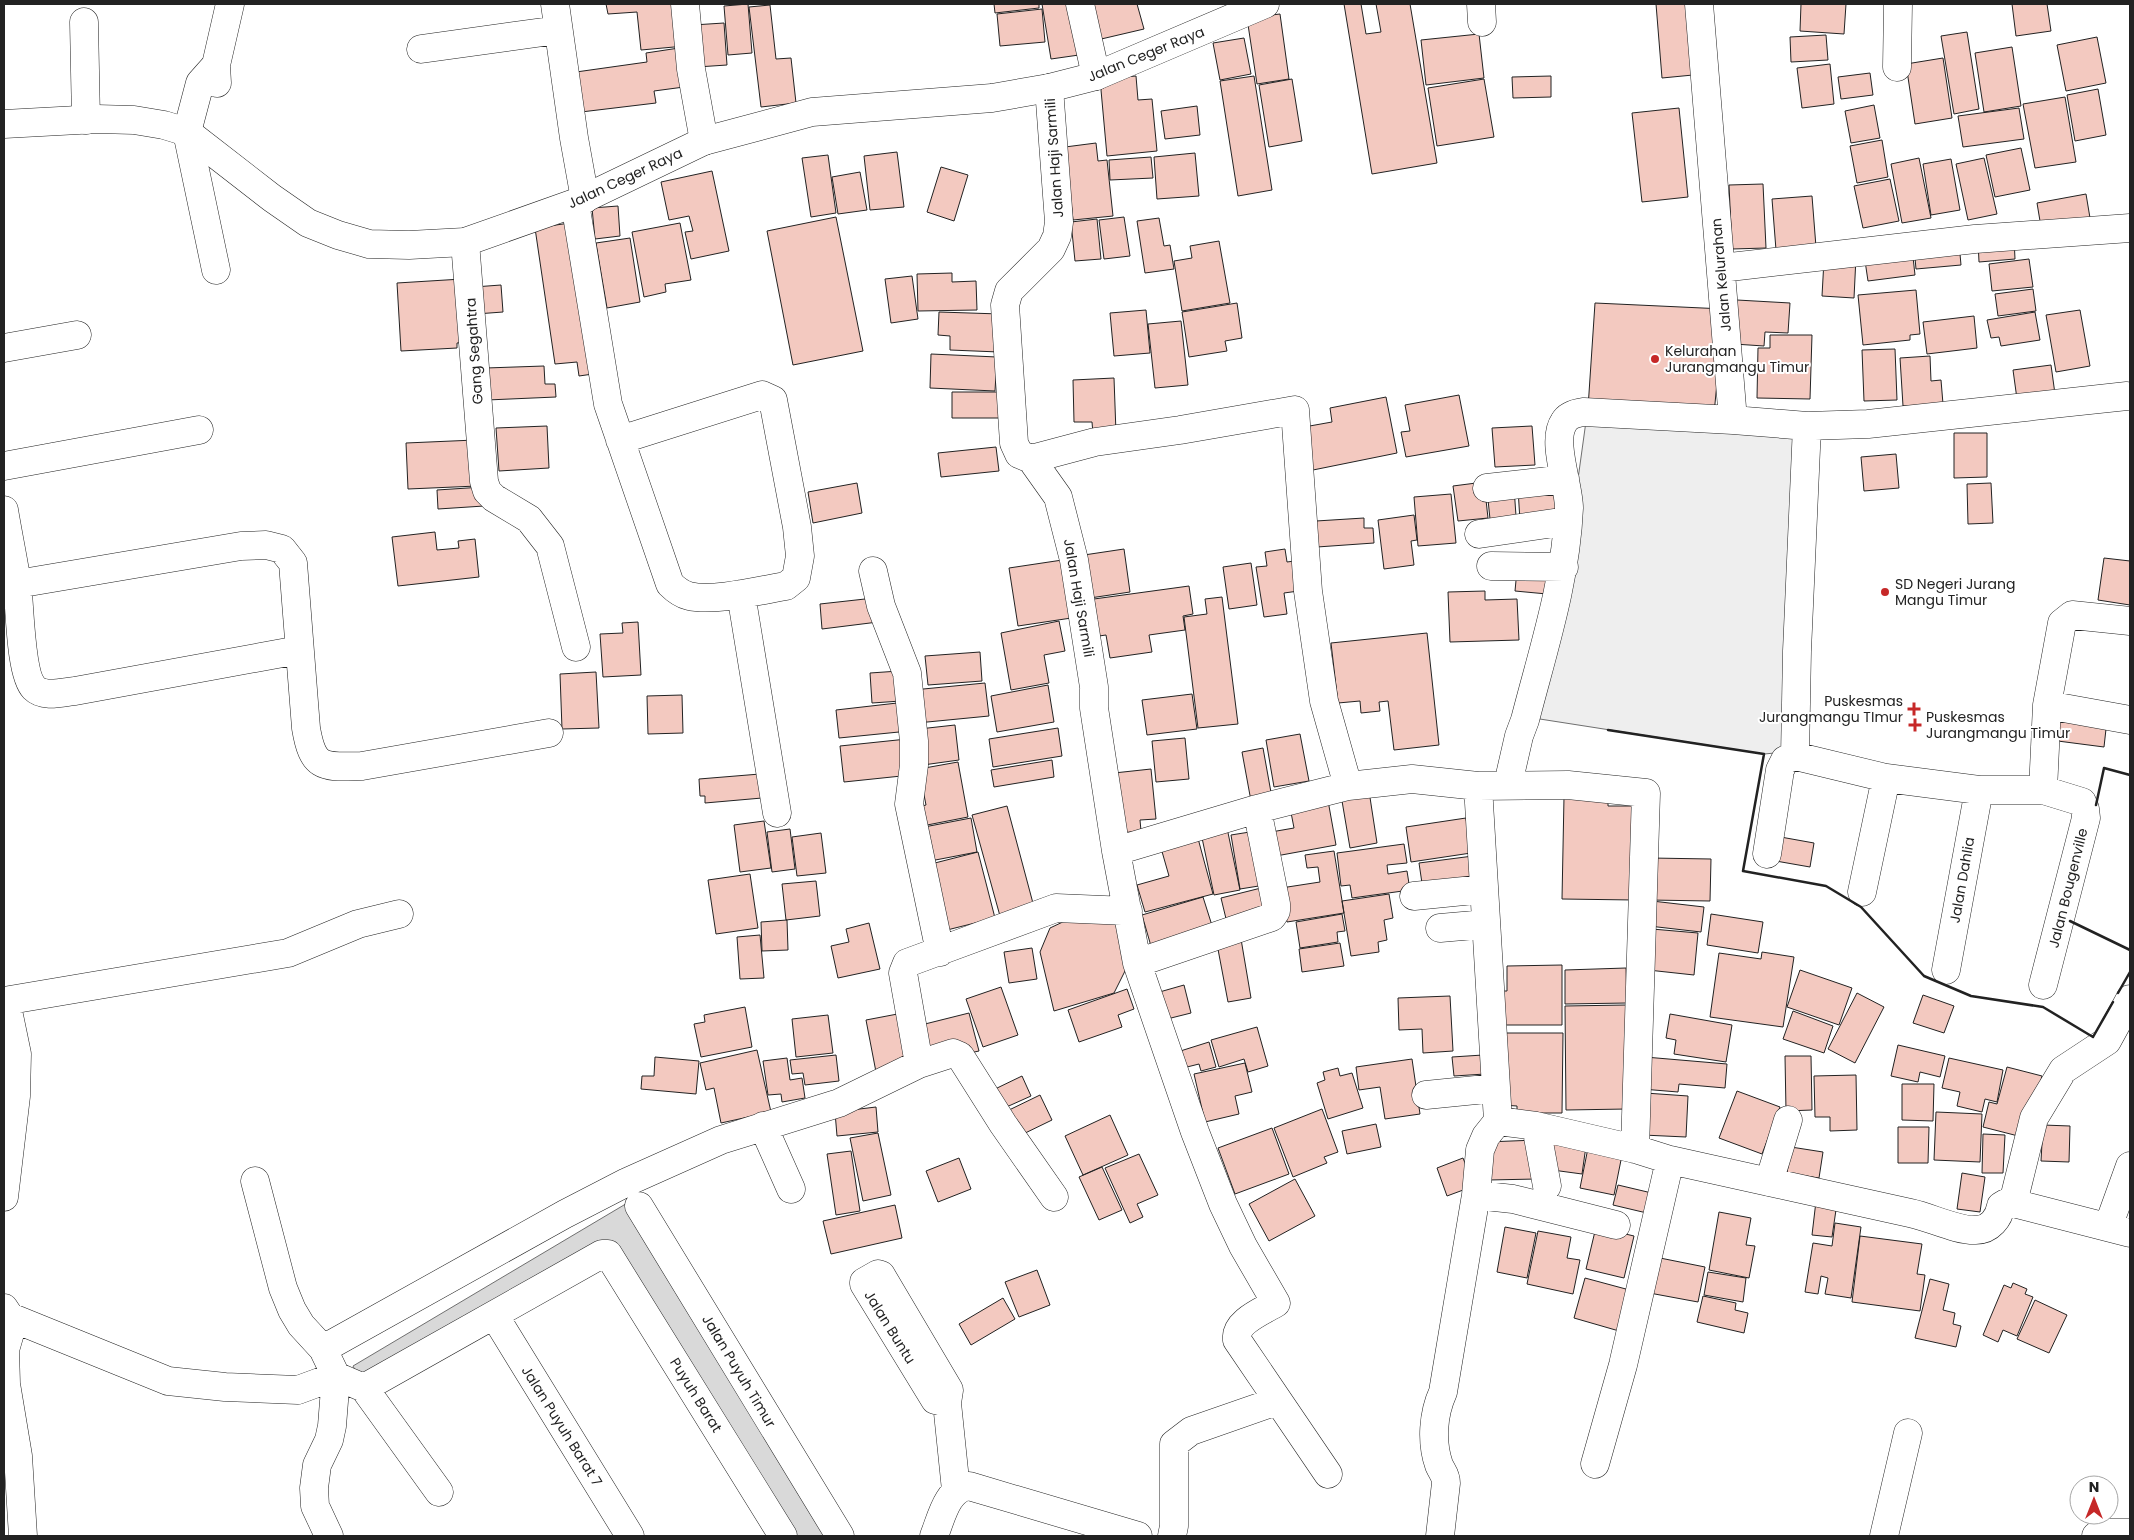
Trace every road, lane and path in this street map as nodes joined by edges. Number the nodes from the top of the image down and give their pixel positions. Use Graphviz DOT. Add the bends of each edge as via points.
graph roads {
  1 [pos="230,4"];
  2 [pos="685,4"];
  3 [pos="1080,4"];
  4 [pos="1265,4"];
  5 [pos="1699,4"];
  6 [pos="1898,4"];
  7 [pos="556,17"];
  8 [pos="84,22"];
  9 [pos="421,49"];
  10 [pos="1897,68"];
  11 [pos="1096,76"];
  12 [pos="1049,88"];
  13 [pos="86,120"];
  14 [pos="4,124"];
  15 [pos="704,140"];
  16 [pos="194,143"];
  17 [pos="580,201"];
  18 [pos="2130,228"];
  19 [pos="465,242"];
  20 [pos="1722,268"];
  21 [pos="216,270"];
  22 [pos="77,335"];
  23 [pos="4,348"];
  24 [pos="2127,396"];
  25 [pos="1733,420"];
  26 [pos="1807,426"];
  27 [pos="199,430"];
  28 [pos="620,440"];
  29 [pos="1031,459"];
  30 [pos="4,466"];
  31 [pos="1565,479"];
  32 [pos="1487,488"];
  33 [pos="4,510"];
  34 [pos="1568,521"];
  35 [pos="1479,534"];
  36 [pos="1491,566"];
  37 [pos="1564,567"];
  38 [pos="873,571"];
  39 [pos="17,584"];
  40 [pos="741,594"];
  41 [pos="2130,621"];
  42 [pos="576,647"];
  43 [pos="299,650"];
  44 [pos="2046,705"];
  45 [pos="2130,720"];
  46 [pos="549,733"];
  47 [pos="1795,752"];
  48 [pos="1886,778"];
  49 [pos="1508,784"];
  50 [pos="1348,786"];
  51 [pos="1478,786"];
  52 [pos="1979,790"];
  53 [pos="2043,790"];
  54 [pos="1257,809"];
  55 [pos="777,814"];
  56 [pos="1116,851"];
  57 [pos="1767,854"];
  58 [pos="1484,889"];
  59 [pos="1862,892"];
  60 [pos="1414,896"];
  61 [pos="1128,911"];
  62 [pos="399,914"];
  63 [pos="1486,924"];
  64 [pos="1440,928"];
  65 [pos="940,952"];
  66 [pos="1137,963"];
  67 [pos="1946,970"];
  68 [pos="2043,985"];
  69 [pos="2130,999"];
  70 [pos="5,1001"];
  71 [pos="920,1064"];
  72 [pos="1496,1088"];
  73 [pos="1426,1095"];
  74 [pos="1788,1120"];
  75 [pos="1498,1121"];
  76 [pos="763,1126"];
  77 [pos="1536,1126"];
  78 [pos="1635,1149"];
  79 [pos="1670,1160"];
  80 [pos="2130,1166"];
  81 [pos="254,1182"];
  82 [pos="1769,1182"];
  83 [pos="1546,1186"];
  84 [pos="791,1189"];
  85 [pos="1476,1195"];
  86 [pos="4,1197"];
  87 [pos="1054,1197"];
  88 [pos="2013,1203"];
  89 [pos="639,1206"];
  90 [pos="1616,1224"];
  91 [pos="2119,1230"];
  92 [pos="9,1313"];
  93 [pos="494,1315"];
  94 [pos="323,1349"];
  95 [pos="336,1376"];
  96 [pos="364,1388"];
  97 [pos="1276,1401"];
  98 [pos="947,1403"];
  99 [pos="1908,1433"];
  100 [pos="1595,1464"];
  101 [pos="1328,1474"];
  102 [pos="956,1490"];
  103 [pos="439,1492"];
  104 [pos="2130,1533"];
  105 [pos="23,1536"];
  106 [pos="329,1536"];
  107 [pos="630,1536"];
  108 [pos="783,1536"];
  109 [pos="840,1536"];
  110 [pos="934,1536"];
  111 [pos="1138,1536"];
  112 [pos="1172,1536"];
  113 [pos="1440,1536"];
  114 [pos="1884,1536"];
  115 [pos="2096,1536"];
  1 -- 16 [label="street" via="216,65 217,90"];
  2 -- 15 [label="street"];
  3 -- 11 [label="street"];
  4 -- 11 [label="street, Jalan Ceger Raya"];
  5 -- 20 [label="street, Jalan Kelurahan"];
  6 -- 10 [label="street"];
  7 -- 9 [label="street"];
  7 -- 17 [label="street"];
  8 -- 13 [label="street"];
  11 -- 12 [label="street, Jalan Ceger Raya"];
  12 -- 15 [label="street, Jalan Ceger Raya" via="992,98 812,112"];
  12 -- 29 [label="street, Jalan Haji Sarmili" via="1059,222 1057,236 1051,249 1009,291 1005,305 1014,443 1019,454"];
  13 -- 14 [label="street, Jalan Ceger Raya"];
  13 -- 16 [label="street, Jalan Ceger Raya" via="134,120 164,125"];
  15 -- 17 [label="street, Jalan Ceger Raya"];
  16 -- 19 [label="street, Jalan Ceger Raya" via="308,223 338,235 369,244"];
  16 -- 21 [label="street"];
  17 -- 19 [label="street, Jalan Ceger Raya"];
  17 -- 28 [label="street" via="608,404"];
  18 -- 20 [label="street" via="1976,239"];
  19 -- 42 [label="street, Gang Segahtra" via="484,481 494,498 529,518 550,546"];
  20 -- 25 [label="street, Jalan Kelurahan"];
  22 -- 23 [label="street"];
  24 -- 26 [label="street" via="1868,424"];
  25 -- 26 [label="street"];
  25 -- 31 [label="street" via="1574,414 1564,422 1559,440"];
  26 -- 47 [label="street" via="1796,651"];
  27 -- 30 [label="street"];
  28 -- 40 [label="street" via="670,584 690,596"];
  28 -- 40 [label="street" via="762,395 773,400 797,527 799,569 796,578 786,586"];
  29 -- 50 [label="street" via="1095,442 1294,410 1308,591 1324,700"];
  29 -- 56 [label="street, Jalan Haji Sarmili" via="1058,497 1074,560"];
  31 -- 32 [label="street"];
  31 -- 34 [label="street"];
  33 -- 39 [label="street"];
  34 -- 35 [label="street"];
  34 -- 37 [label="street"];
  36 -- 37 [label="street"];
  37 -- 49 [label="street"];
  38 -- 65 [label="street" via="881,606 907,673 914,741 909,804"];
  39 -- 43 [label="street" via="241,546 266,545 282,549 293,563"];
  39 -- 43 [label="street" via="25,667 35,690 45,694"];
  40 -- 55 [label="street"];
  41 -- 44 [label="street" via="2072,615 2062,623"];
  43 -- 46 [label="street" via="310,749 318,762 333,767 362,766"];
  44 -- 45 [label="street"];
  44 -- 53 [label="street"];
  47 -- 48 [label="street"];
  47 -- 57 [label="street" via="1785,760 1780,770"];
  48 -- 52 [label="street"];
  48 -- 59 [label="street"];
  49 -- 51 [label="street"];
  49 -- 78 [label="street" via="1568,785 1646,793"];
  50 -- 51 [label="street" via="1412,779"];
  50 -- 54 [label="street"];
  51 -- 58 [label="street"];
  52 -- 53 [label="street"];
  52 -- 67 [label="street, Jalan Dahlia"];
  53 -- 68 [label="street, Jalan Bougenville" via="2082,802 2086,818"];
  54 -- 56 [label="street"];
  54 -- 66 [label="street" via="1276,904 1272,917"];
  56 -- 61 [label="street, Jalan Haji Sarmili"];
  58 -- 60 [label="street"];
  58 -- 63 [label="street"];
  61 -- 65 [label="street" via="1056,908"];
  61 -- 66 [label="street, Jalan Haji Sarmili"];
  62 -- 70 [label="street" via="358,924 288,953"];
  63 -- 64 [label="street"];
  63 -- 72 [label="street"];
  65 -- 71 [label="street" via="915,958 907,963 903,973"];
  66 -- 97 [label="street, Jalan Haji Sarmili" via="1223,1204 1276,1303 1241,1326 1236,1335"];
  69 -- 88 [label="street" via="2107,1041 2062,1070 2034,1118"];
  70 -- 86 [label="street" via="17,1054 16,1096"];
  71 -- 76 [label="street" via="839,1103"];
  71 -- 87 [label="street" via="953,1053 960,1056"];
  72 -- 73 [label="street"];
  72 -- 75 [label="street"];
  74 -- 82 [label="street"];
  75 -- 77 [label="street"];
  75 -- 85 [label="street" via="1480,1150"];
  76 -- 84 [label="street"];
  76 -- 94 [label="street" via="721,1140 627,1182"];
  77 -- 78 [label="street"];
  77 -- 83 [label="street"];
  78 -- 79 [label="street"];
  79 -- 82 [label="street"];
  79 -- 100 [label="street" via="1623,1365"];
  80 -- 91 [label="street"];
  81 -- 94 [label="street" via="292,1310"];
  82 -- 88 [label="street" via="1977,1230 1994,1222 2001,1206"];
  85 -- 90 [label="street" via="1513,1199"];
  85 -- 113 [label="street" via="1444,1392 1437,1405 1435,1421 1436,1452 1446,1477"];
  88 -- 91 [label="street"];
  89 -- 109 [label="street, Jalan Puyuh Timur"];
  92 -- 95 [label="street" via="168,1381 298,1390"];
  92 -- 105 [label="street" via="6,1384 18,1456"];
  93 -- 96 [label="street"];
  93 -- 107 [label="street, Jalan Puyuh Barat 7"];
  93 -- 108 [label="street, Puyuh Barat" via="602,1254 608,1254"];
  94 -- 95 [label="street"];
  95 -- 96 [label="street"];
  95 -- 106 [label="street" via="332,1426 317,1465 314,1488 315,1506"];
  96 -- 103 [label="street"];
  97 -- 101 [label="street"];
  97 -- 112 [label="street" via="1192,1431 1174,1444"];
  98 -- 102 [label="street"];
  99 -- 114 [label="street"];
  102 -- 110 [label="street"];
  102 -- 111 [label="street" via="969,1486"];
  104 -- 115 [label="street"];
}
